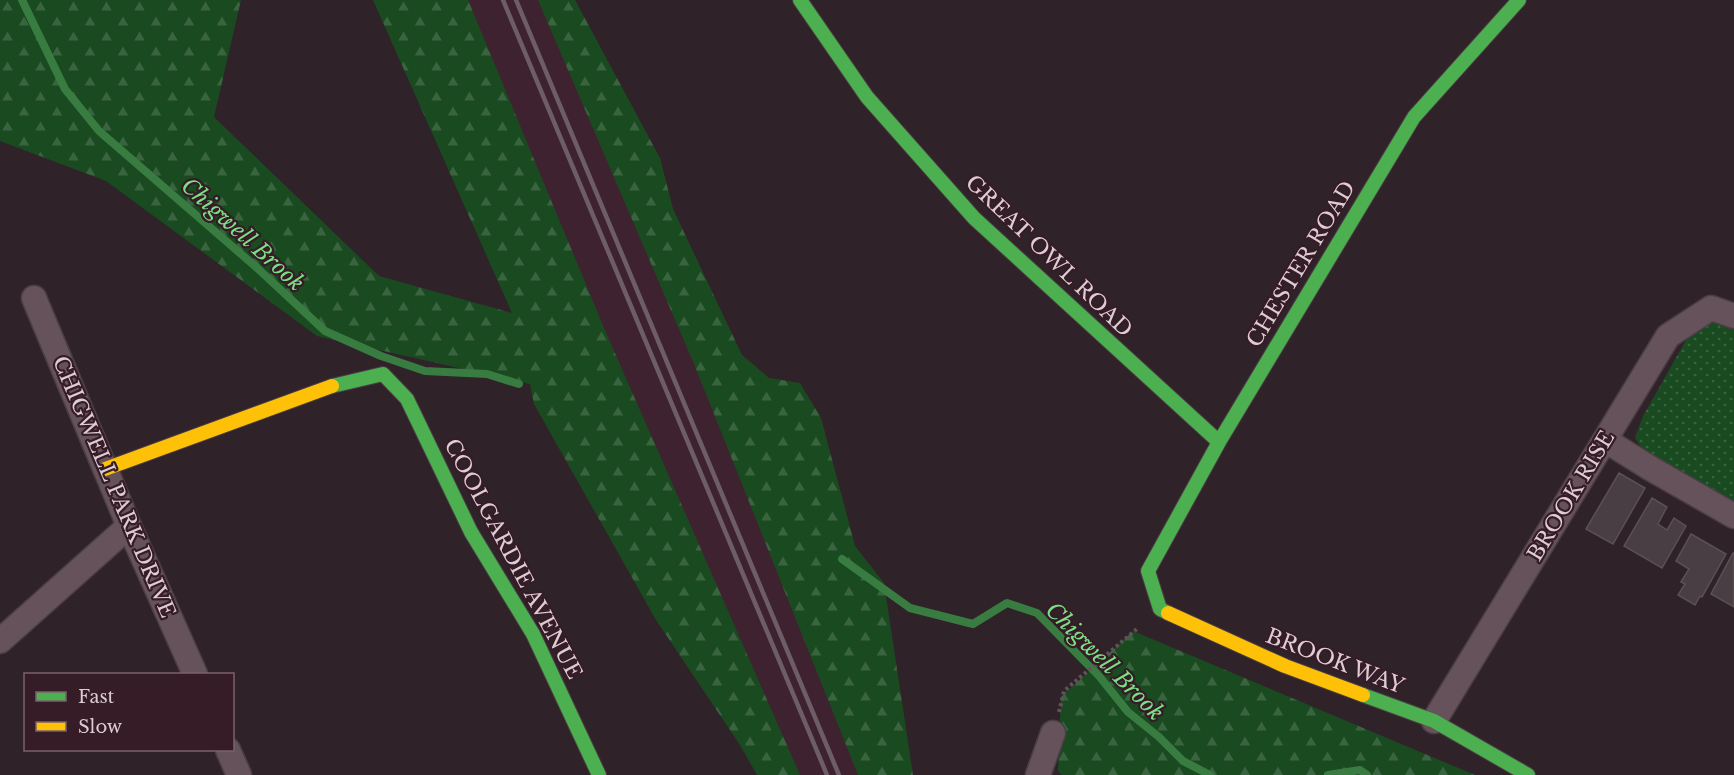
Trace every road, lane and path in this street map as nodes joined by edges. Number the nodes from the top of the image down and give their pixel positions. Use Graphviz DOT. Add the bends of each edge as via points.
graph roads {
  1 [pos="800,0"];
  2 [pos="1519,0"];
  3 [pos="34,298"];
  4 [pos="1734,316"];
  5 [pos="1605,440"];
  6 [pos="1219,442"];
  7 [pos="105,469"];
  8 [pos="1734,516"];
  9 [pos="129,526"];
  10 [pos="1160,609"];
  11 [pos="0,641"];
  12 [pos="194,673"];
  13 [pos="1434,721"];
  14 [pos="1053,733"];
  15 [pos="228,751"];
  16 [pos="239,775"];
  17 [pos="599,775"];
  18 [pos="1038,775"];
  19 [pos="1528,775"];
  1 -- 6 [label="street, GREAT OWL ROAD" via="867,97 974,218"];
  2 -- 6 [label="street, CHESTER ROAD" via="1414,117"];
  3 -- 7 [label="street, CHIGWELL PARK DRIVE"];
  4 -- 5 [label="street, BROOK RISE" via="1712,308 1668,336"];
  5 -- 8 [label="street"];
  5 -- 13 [label="street, BROOK RISE"];
  6 -- 10 [label="street, CHESTER ROAD" via="1148,571"];
  7 -- 9 [label="street, CHIGWELL PARK DRIVE"];
  7 -- 17 [label="street, COOLGARDIE AVENUE" via="335,385 383,374 407,399 471,532 533,634"];
  9 -- 11 [label="street"];
  9 -- 12 [label="street, CHIGWELL PARK DRIVE"];
  10 -- 13 [label="street, BROOK WAY" via="1285,666"];
  10 -- 14 [label="path" via="1064,691"];
  13 -- 19 [label="street, BROOK WAY"];
  14 -- 18 [label="street"];
  15 -- 16 [label="street"];
}
